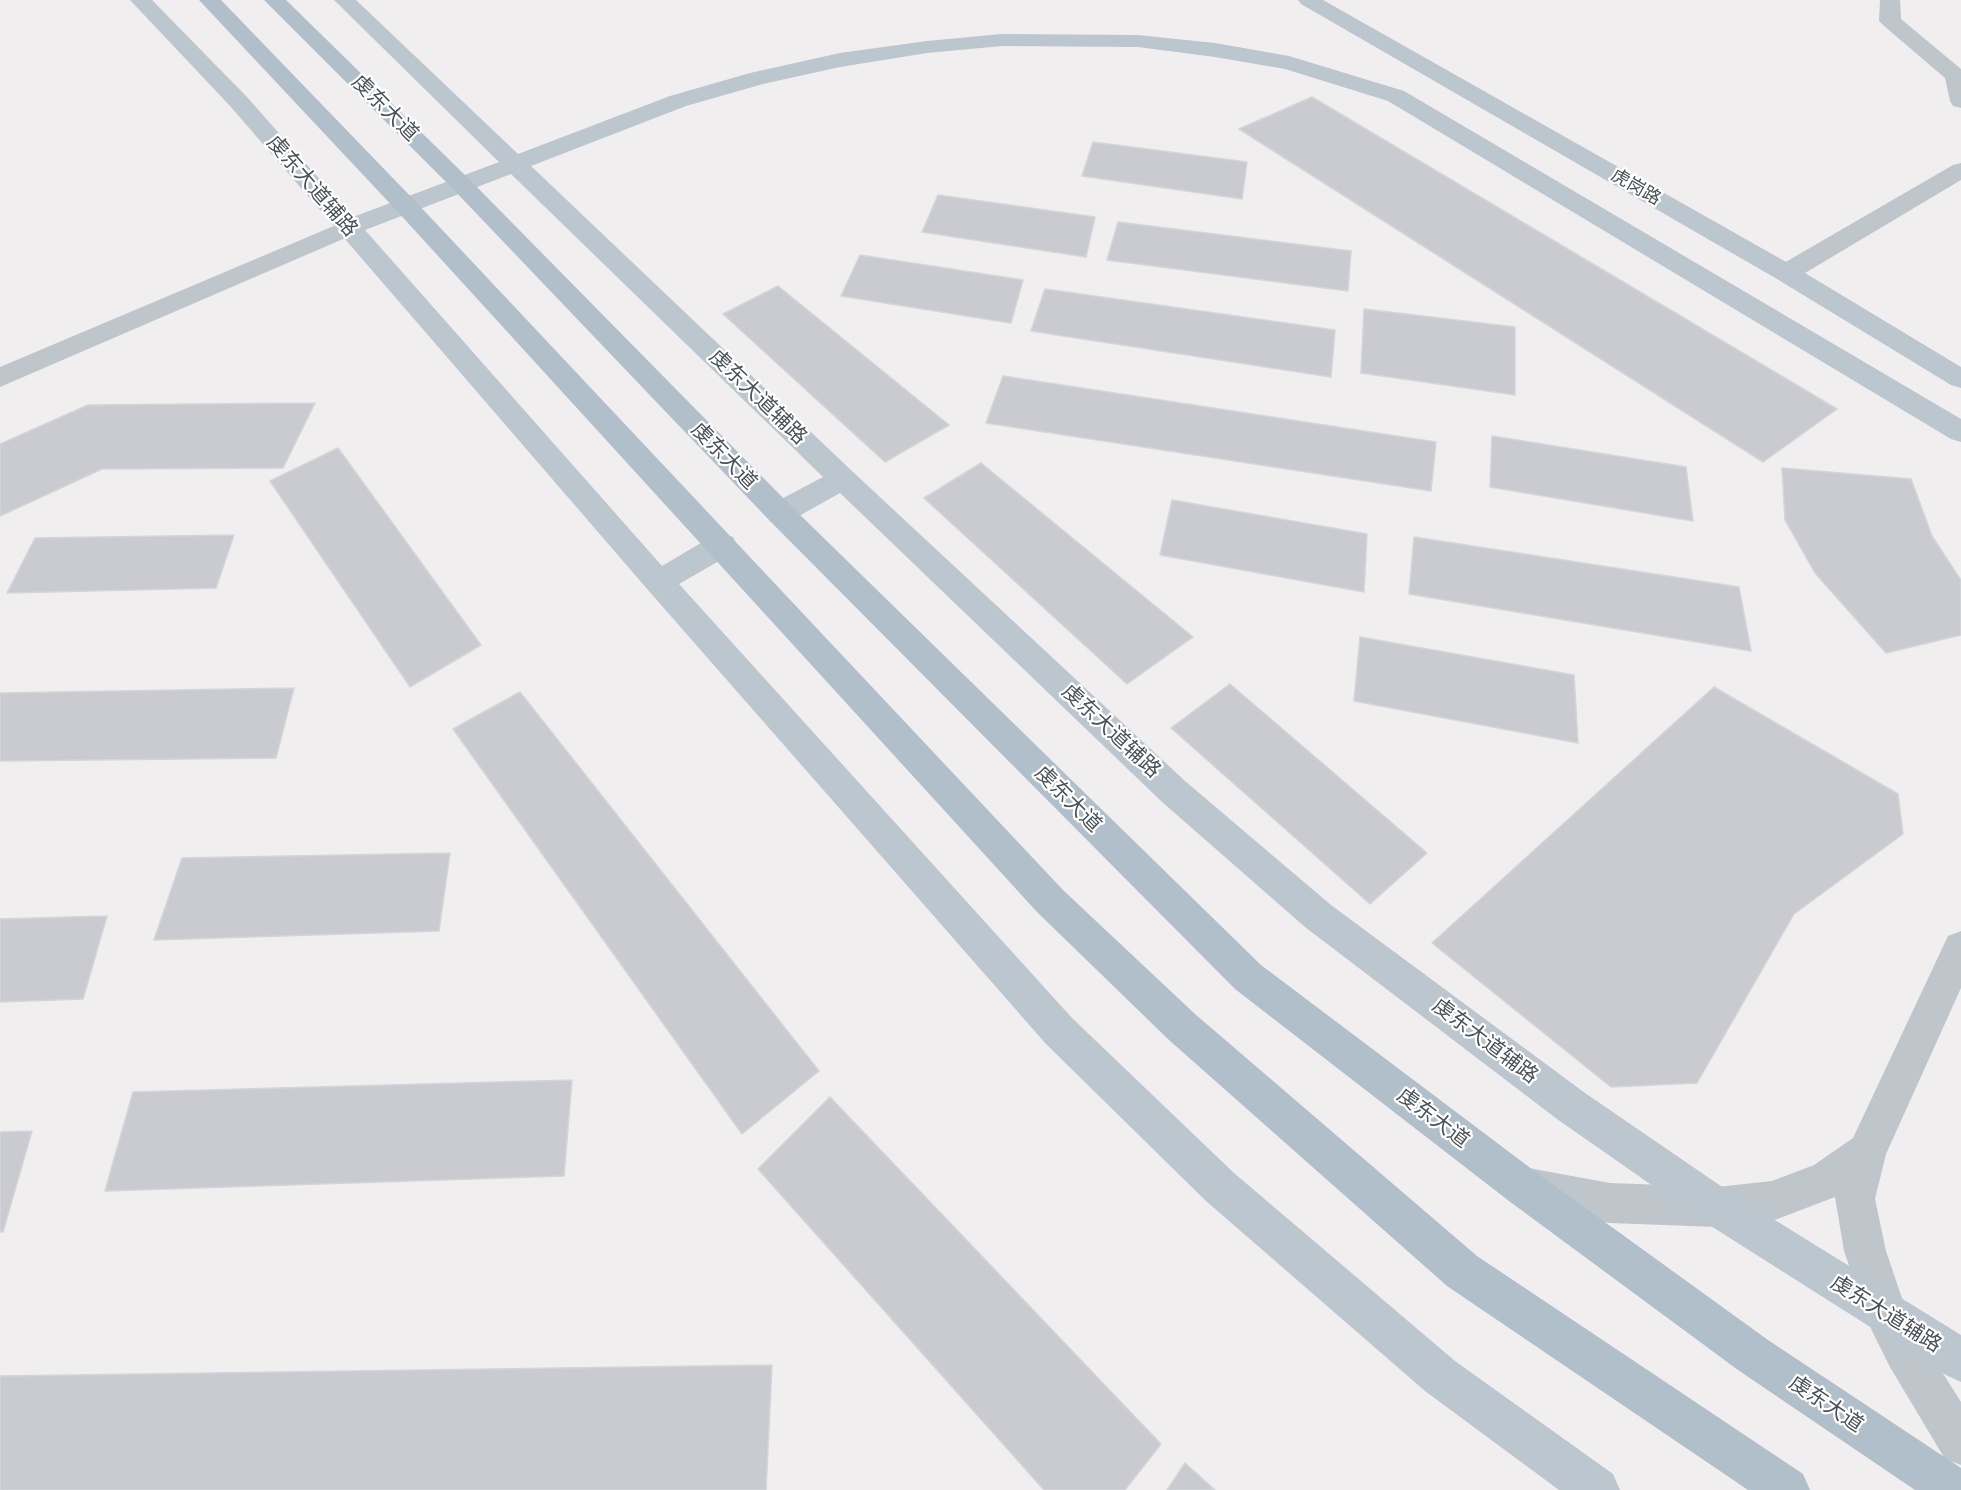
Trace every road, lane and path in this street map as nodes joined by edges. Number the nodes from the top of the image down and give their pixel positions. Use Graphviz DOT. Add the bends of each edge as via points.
graph roads {
  1 [pos="140,0"];
  2 [pos="209,0"];
  3 [pos="274,0"];
  4 [pos="344,0"];
  5 [pos="1308,0"];
  6 [pos="1890,0"];
  7 [pos="1961,101"];
  8 [pos="514,163"];
  9 [pos="1961,170"];
  10 [pos="461,184"];
  11 [pos="406,206"];
  12 [pos="348,228"];
  13 [pos="1786,273"];
  14 [pos="0,378"];
  15 [pos="1961,379"];
  16 [pos="1961,432"];
  17 [pos="843,479"];
  18 [pos="780,513"];
  19 [pos="722,545"];
  20 [pos="659,582"];
  21 [pos="1961,948"];
  22 [pos="1867,1152"];
  23 [pos="1523,1187"];
  24 [pos="1717,1208"];
  25 [pos="1887,1316"];
  26 [pos="1961,1360"];
  27 [pos="1961,1443"];
  28 [pos="1597,1490"];
  29 [pos="1787,1490"];
  30 [pos="1954,1490"];
  1 -- 12 [label="street, 虔东大道辅路" via="239,102"];
  2 -- 11 [label="main road"];
  3 -- 10 [label="main road, 虔东大道"];
  4 -- 8 [label="street, 虔东大道辅路"];
  5 -- 13 [label="street, 虎岗路"];
  6 -- 7 [label="street" via="1890,21 1956,76"];
  8 -- 10 [label="street"];
  8 -- 16 [label="street" via="678,101 758,78 927,47 1002,40 1138,41 1288,63 1396,96"];
  8 -- 17 [label="street, 虔东大道辅路"];
  9 -- 13 [label="street"];
  10 -- 11 [label="street"];
  10 -- 18 [label="main road, 虔东大道"];
  11 -- 12 [label="street"];
  11 -- 19 [label="main road"];
  12 -- 14 [label="street"];
  12 -- 20 [label="street, 虔东大道辅路"];
  13 -- 15 [label="street, 虎岗路"];
  17 -- 18 [label="street"];
  17 -- 24 [label="street, 虔东大道辅路" via="1173,790 1318,916 1571,1106"];
  18 -- 23 [label="main road, 虔东大道" via="1248,977"];
  19 -- 20 [label="street"];
  19 -- 29 [label="main road" via="1050,902 1182,1027 1462,1271"];
  20 -- 28 [label="street, 虔东大道辅路" via="1059,1031 1220,1187 1440,1376"];
  21 -- 22 [label="street"];
  22 -- 24 [label="street" via="1826,1181 1772,1201"];
  22 -- 25 [label="street" via="1855,1199 1865,1251"];
  23 -- 24 [label="street" via="1610,1203"];
  23 -- 30 [label="main road, 虔东大道" via="1753,1355"];
  24 -- 25 [label="street, 虔东大道辅路"];
  25 -- 26 [label="street, 虔东大道辅路"];
  25 -- 27 [label="street"];
}
